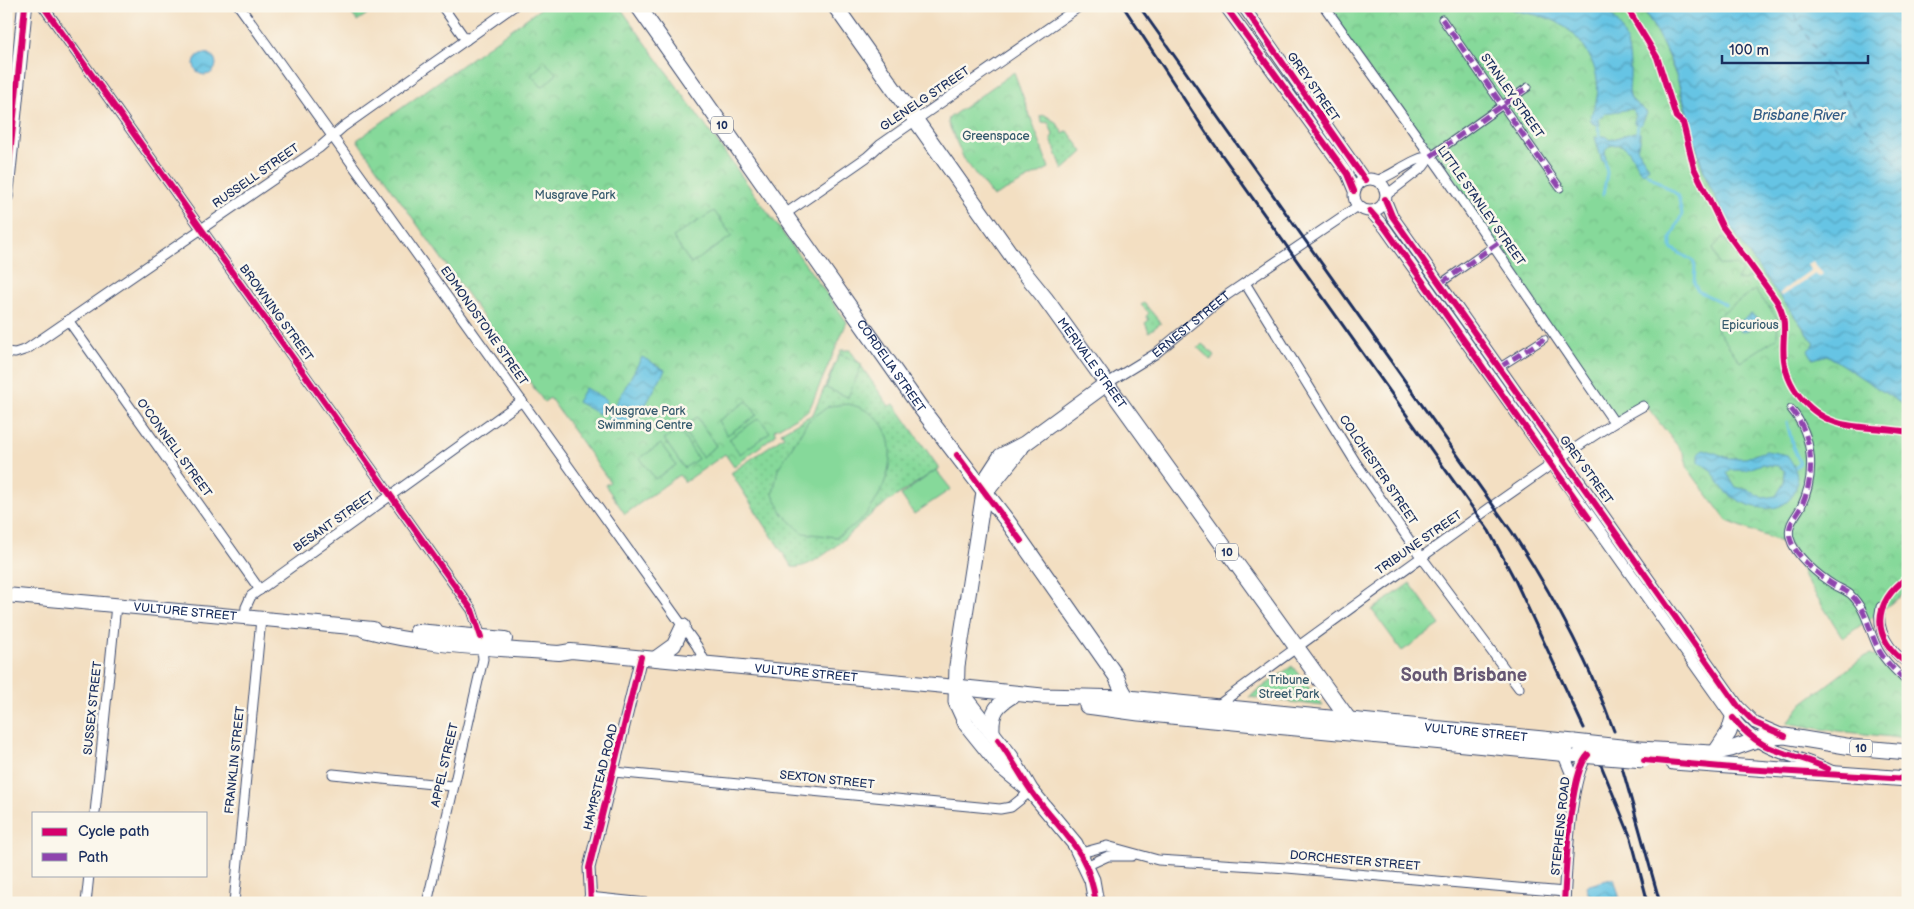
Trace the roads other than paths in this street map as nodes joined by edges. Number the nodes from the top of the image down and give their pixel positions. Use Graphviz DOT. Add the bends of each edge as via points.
graph roads {
  1 [pos="25,6"];
  2 [pos="43,6"];
  3 [pos="239,6"];
  4 [pos="442,6"];
  5 [pos="514,6"];
  6 [pos="638,6"];
  7 [pos="835,6"];
  8 [pos="1080,6"];
  9 [pos="1226,6"];
  10 [pos="1324,6"];
  11 [pos="1245,7"];
  12 [pos="1442,19"];
  13 [pos="466,40"];
  14 [pos="1528,87"];
  15 [pos="1503,104"];
  16 [pos="916,121"];
  17 [pos="333,136"];
  18 [pos="1431,156"];
  19 [pos="1370,181"];
  20 [pos="1560,188"];
  21 [pos="1354,191"];
  22 [pos="6,196"];
  23 [pos="1385,197"];
  24 [pos="1358,206"];
  25 [pos="1370,211"];
  26 [pos="785,214"];
  27 [pos="202,229"];
  28 [pos="1496,245"];
  29 [pos="1245,283"];
  30 [pos="1441,284"];
  31 [pos="68,320"];
  32 [pos="1544,339"];
  33 [pos="6,352"];
  34 [pos="1500,367"];
  35 [pos="1106,384"];
  36 [pos="522,401"];
  37 [pos="1643,406"];
  38 [pos="1791,409"];
  39 [pos="1614,422"];
  40 [pos="1563,456"];
  41 [pos="1551,464"];
  42 [pos="985,493"];
  43 [pos="393,496"];
  44 [pos="1421,556"];
  45 [pos="260,590"];
  46 [pos="6,595"];
  47 [pos="116,605"];
  48 [pos="1881,607"];
  49 [pos="245,618"];
  50 [pos="262,619"];
  51 [pos="683,626"];
  52 [pos="482,642"];
  53 [pos="1295,647"];
  54 [pos="641,657"];
  55 [pos="656,658"];
  56 [pos="704,662"];
  57 [pos="1908,664"];
  58 [pos="1114,673"];
  59 [pos="1908,683"];
  60 [pos="956,687"];
  61 [pos="1519,688"];
  62 [pos="1015,694"];
  63 [pos="1042,696"];
  64 [pos="1095,698"];
  65 [pos="1128,698"];
  66 [pos="1215,708"];
  67 [pos="1155,713"];
  68 [pos="1733,718"];
  69 [pos="1349,720"];
  70 [pos="992,732"];
  71 [pos="1785,736"];
  72 [pos="1754,740"];
  73 [pos="1908,752"];
  74 [pos="1577,753"];
  75 [pos="1715,753"];
  76 [pos="1642,754"];
  77 [pos="614,772"];
  78 [pos="1835,773"];
  79 [pos="333,774"];
  80 [pos="1908,779"];
  81 [pos="1575,782"];
  82 [pos="452,786"];
  83 [pos="1032,791"];
  84 [pos="95,812"];
  85 [pos="1143,856"];
  86 [pos="1084,859"];
  87 [pos="89,876"];
  88 [pos="1564,898"];
  89 [pos="428,899"];
  90 [pos="590,900"];
  91 [pos="86,903"];
  92 [pos="234,903"];
  93 [pos="646,903"];
  94 [pos="1096,903"];
  1 -- 22 [label="main road"];
  2 -- 27 [label="street, BROWNING STREET"];
  3 -- 17 [label="street, EDMONDSTONE STREET"];
  4 -- 13 [label="street"];
  5 -- 13 [label="street, RUSSELL STREET"];
  6 -- 26 [label="main road, CORDELIA STREET / 10"];
  7 -- 16 [label="main road, MERIVALE STREET / 10"];
  8 -- 16 [label="street, GLENELG STREET"];
  9 -- 21 [label="street, GREY STREET" via="1347,174"];
  10 -- 18 [label="street, LITTLE STANLEY STREET"];
  11 -- 19 [label="street, GREY STREET"];
  12 -- 15 [label="street, STANLEY STREET"];
  13 -- 17 [label="street, RUSSELL STREET"];
  14 -- 15 [label="street"];
  15 -- 18 [label="street"];
  15 -- 20 [label="street, STANLEY STREET"];
  16 -- 26 [label="street, GLENELG STREET"];
  16 -- 35 [label="main road, MERIVALE STREET / 10"];
  17 -- 27 [label="street, RUSSELL STREET"];
  17 -- 36 [label="street, EDMONDSTONE STREET"];
  18 -- 19 [label="street" via="1417,158 1390,176"];
  18 -- 23 [label="street" via="1423,167"];
  18 -- 28 [label="street, LITTLE STANLEY STREET"];
  19 -- 21 [label="street"];
  19 -- 23 [label="street" via="1384,187"];
  21 -- 24 [label="street"];
  23 -- 25 [label="street" via="1379,208"];
  23 -- 30 [label="street, GREY STREET" via="1392,216"];
  24 -- 25 [label="street"];
  24 -- 29 [label="street, ERNEST STREET"];
  25 -- 41 [label="street, GREY STREET"];
  26 -- 42 [label="main road, CORDELIA STREET / 10" via="920,407"];
  27 -- 31 [label="street, RUSSELL STREET"];
  27 -- 43 [label="street, BROWNING STREET"];
  28 -- 30 [label="street"];
  28 -- 39 [label="street, LITTLE STANLEY STREET"];
  29 -- 35 [label="street, ERNEST STREET" via="1155,354"];
  29 -- 44 [label="street, COLCHESTER STREET" via="1356,463"];
  30 -- 34 [label="street, GREY STREET"];
  31 -- 33 [label="street, RUSSELL STREET" via="21,352"];
  31 -- 45 [label="street, O'CONNELL STREET"];
  32 -- 34 [label="street"];
  34 -- 40 [label="street, GREY STREET"];
  35 -- 42 [label="main road, ERNEST STREET" via="1024,444"];
  35 -- 53 [label="main road, MERIVALE STREET / 10"];
  36 -- 43 [label="street, BESANT STREET"];
  36 -- 51 [label="street, EDMONDSTONE STREET"];
  37 -- 39 [label="street, TRIBUNE STREET"];
  38 -- 59 [label="street" via="1808,442 1810,459 1809,483 1792,520 1790,540 1810,567 1857,602 1880,652"];
  39 -- 40 [label="street, TRIBUNE STREET"];
  40 -- 41 [label="street, TRIBUNE STREET"];
  40 -- 71 [label="street, GREY STREET" via="1738,706 1755,723"];
  41 -- 44 [label="street, TRIBUNE STREET"];
  41 -- 68 [label="street, GREY STREET"];
  42 -- 58 [label="main road, CORDELIA STREET / 10"];
  42 -- 60 [label="main road, ERNEST STREET"];
  43 -- 45 [label="street, BESANT STREET"];
  43 -- 52 [label="street, BROWNING STREET" via="472,610"];
  44 -- 53 [label="street, TRIBUNE STREET"];
  44 -- 61 [label="street, COLCHESTER STREET"];
  45 -- 49 [label="street, BESANT STREET" via="251,596"];
  46 -- 47 [label="main road, VULTURE STREET"];
  47 -- 49 [label="main road, VULTURE STREET"];
  47 -- 84 [label="street, SUSSEX STREET"];
  48 -- 57 [label="street" via="1884,637 1895,654"];
  49 -- 50 [label="main road, VULTURE STREET"];
  50 -- 52 [label="main road, VULTURE STREET" via="364,630 431,632"];
  50 -- 92 [label="street, FRANKLIN STREET"];
  51 -- 55 [label="main road" via="674,645"];
  51 -- 56 [label="street, EDMONDSTONE STREET"];
  52 -- 54 [label="main road, VULTURE STREET" via="559,653 571,651"];
  52 -- 82 [label="street, APPEL STREET" via="480,672"];
  53 -- 66 [label="street, TRIBUNE STREET"];
  53 -- 69 [label="main road, MERIVALE STREET / 10"];
  54 -- 55 [label="main road, VULTURE STREET"];
  54 -- 77 [label="street, HAMPSTEAD ROAD"];
  55 -- 56 [label="main road, VULTURE STREET"];
  56 -- 60 [label="main road, VULTURE STREET"];
  58 -- 64 [label="main road" via="1106,689"];
  58 -- 65 [label="main road, CORDELIA STREET / 10"];
  60 -- 62 [label="main road, VULTURE STREET"];
  60 -- 70 [label="main road"];
  60 -- 83 [label="main road, ERNEST STREET" via="958,708 966,724 1004,770"];
  62 -- 63 [label="main road, VULTURE STREET"];
  62 -- 70 [label="main road" via="993,711"];
  63 -- 64 [label="main road, VULTURE STREET"];
  63 -- 67 [label="main road, VULTURE STREET" via="1076,705"];
  64 -- 65 [label="main road, VULTURE STREET"];
  65 -- 66 [label="main road, VULTURE STREET / 10"];
  65 -- 67 [label="main road, CORDELIA STREET / 10" via="1135,707"];
  66 -- 69 [label="main road, VULTURE STREET / 10"];
  67 -- 74 [label="main road, VULTURE STREET / 10"];
  68 -- 72 [label="street, GREY STREET"];
  68 -- 75 [label="main road" via="1729,732"];
  69 -- 74 [label="main road, VULTURE STREET / 10"];
  70 -- 83 [label="main road"];
  71 -- 72 [label="main road, VULTURE STREET / 10"];
  71 -- 73 [label="main road, VULTURE STREET / 10"];
  72 -- 75 [label="main road, VULTURE STREET / 10"];
  72 -- 78 [label="street, GREY STREET" via="1774,751 1811,761"];
  74 -- 76 [label="main road, VULTURE STREET / 10, bridge"];
  74 -- 81 [label="street, STEPHENS ROAD"];
  74 -- 81 [label="street, STEPHENS ROAD"];
  75 -- 76 [label="main road, VULTURE STREET / 10"];
  76 -- 78 [label="main road, VULTURE STREET / 10" via="1744,769"];
  77 -- 83 [label="street, SEXTON STREET" via="1000,810 1011,808"];
  77 -- 90 [label="street, HAMPSTEAD ROAD" via="589,868"];
  78 -- 80 [label="main road, VULTURE STREET / 10"];
  79 -- 82 [label="street"];
  81 -- 88 [label="street, STEPHENS ROAD"];
  82 -- 89 [label="street, APPEL STREET"];
  83 -- 86 [label="main road" via="1072,839"];
  85 -- 86 [label="street, DORCHESTER STREET"];
  85 -- 86 [label="street, DORCHESTER STREET" via="1105,846"];
  85 -- 88 [label="street, DORCHESTER STREET"];
  86 -- 94 [label="main road"];
  87 -- 91 [label="street"];
  90 -- 93 [label="street"];
}
